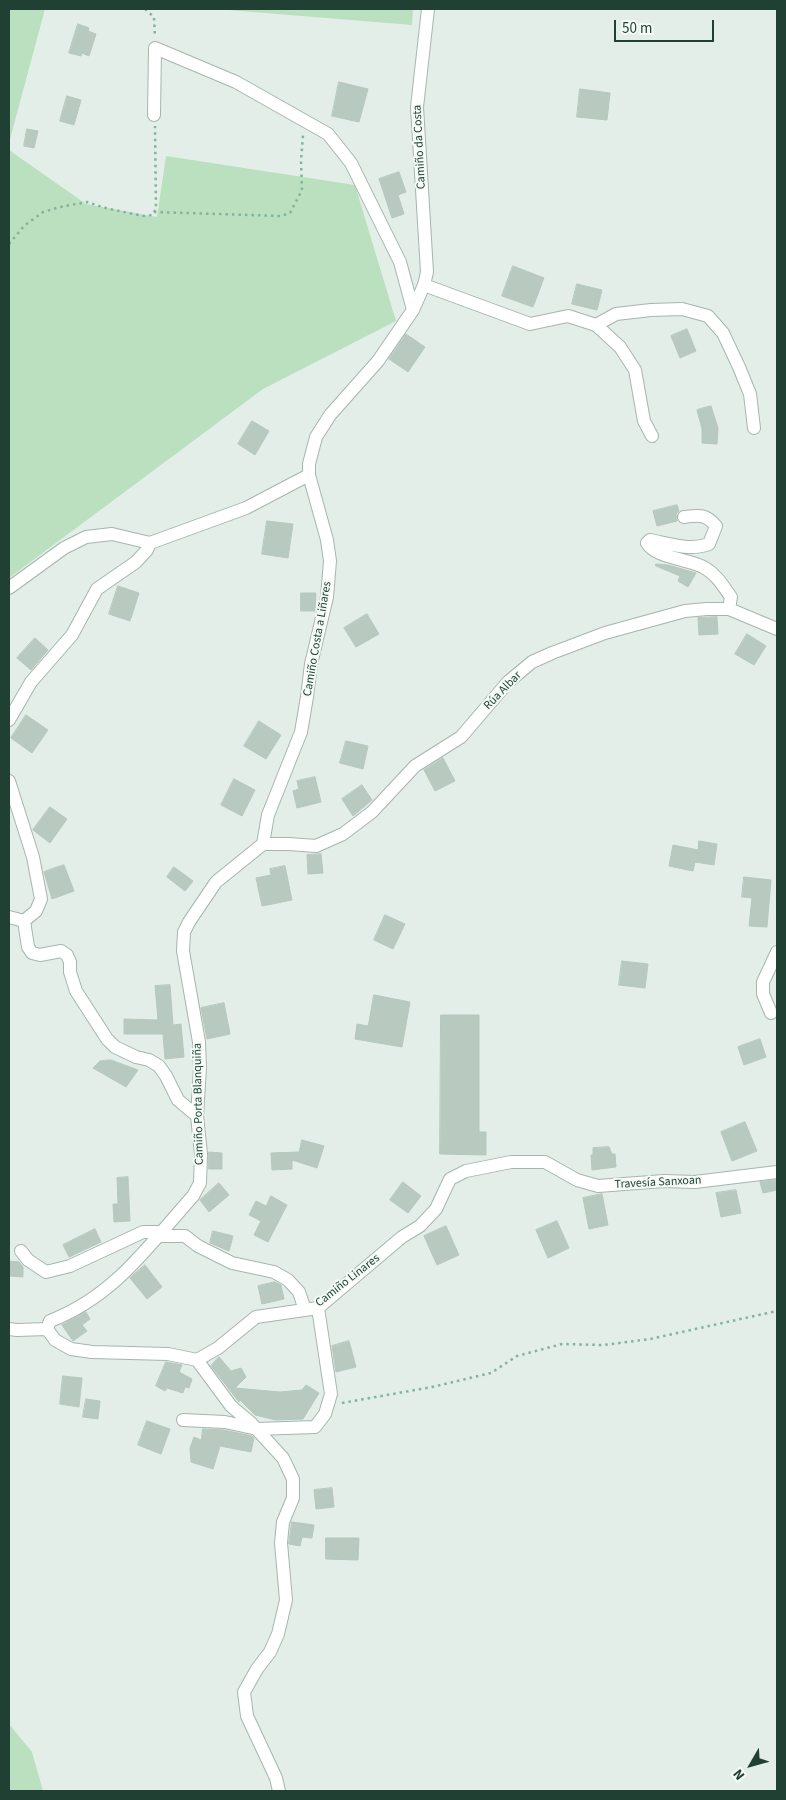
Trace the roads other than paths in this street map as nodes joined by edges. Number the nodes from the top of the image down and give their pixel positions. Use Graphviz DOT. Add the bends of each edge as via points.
graph roads {
  1 [pos="428,9"];
  2 [pos="154,115"];
  3 [pos="424,286"];
  4 [pos="413,310"];
  5 [pos="596,325"];
  6 [pos="754,428"];
  7 [pos="652,436"];
  8 [pos="309,475"];
  9 [pos="684,518"];
  10 [pos="150,543"];
  11 [pos="9,588"];
  12 [pos="729,609"];
  13 [pos="777,629"];
  14 [pos="9,720"];
  15 [pos="9,781"];
  16 [pos="263,844"];
  17 [pos="9,916"];
  18 [pos="24,921"];
  19 [pos="777,952"];
  20 [pos="770,1013"];
  21 [pos="197,1116"];
  22 [pos="545,1162"];
  23 [pos="777,1172"];
  24 [pos="159,1234"];
  25 [pos="21,1251"];
  26 [pos="311,1309"];
  27 [pos="47,1328"];
  28 [pos="9,1329"];
  29 [pos="197,1360"];
  30 [pos="184,1420"];
  31 [pos="257,1430"];
  32 [pos="279,1791"];
  1 -- 3 [label="street, Camiño da Costa" via="417,107 427,272"];
  2 -- 4 [label="street" via="155,48 236,82 328,134 351,163 400,262"];
  3 -- 4 [label="street, Camiño Costa a Liñares"];
  3 -- 5 [label="street" via="530,324 568,316"];
  4 -- 8 [label="street, Camiño Costa a Liñares" via="378,361 330,415 316,437"];
  5 -- 6 [label="street" via="616,314 651,310 682,308 708,316 723,332 739,367 750,394"];
  5 -- 7 [label="street" via="620,347 635,370 644,421"];
  8 -- 10 [label="street" via="246,508"];
  8 -- 16 [label="street, Camiño Costa a Liñares" via="327,540 330,561 327,598 311,664 301,732 268,815"];
  9 -- 12 [label="street" via="706,517 716,526 709,544 698,548 650,540 647,543 667,556 704,567 718,578 731,597"];
  10 -- 11 [label="street" via="112,534 86,537 64,548"];
  10 -- 14 [label="street" via="136,562 97,589 72,635 31,682"];
  12 -- 13 [label="street, Rúa Albar"];
  12 -- 16 [label="street, Rúa Albar" via="685,611 605,633 532,662 508,682 461,736 416,766 372,812 343,834 316,846"];
  15 -- 18 [label="street" via="33,857 41,899 36,911"];
  16 -- 21 [label="street, Camiño Porta Blanquiña" via="216,882 184,932 183,951 199,1042"];
  17 -- 18 [label="street"];
  18 -- 21 [label="street" via="32,953 40,955 61,951 67,955 76,991 107,1039 115,1048 159,1066 178,1100"];
  19 -- 20 [label="street" via="764,982 763,994"];
  21 -- 24 [label="street, Camiño Porta Blanquiña" via="200,1183 193,1196"];
  22 -- 23 [label="street, Travesía Sanxoan" via="577,1180 598,1186 695,1182"];
  22 -- 26 [label="street, Camiño Linares" via="511,1162 466,1171 450,1179 436,1209 420,1226"];
  24 -- 25 [label="street" via="144,1232 70,1266 46,1272"];
  24 -- 26 [label="street" via="185,1236 232,1263 274,1272 288,1280"];
  24 -- 27 [label="street, Camiño Porta Blanquiña" via="110,1286 82,1307 50,1321"];
  26 -- 29 [label="street, Camiño Linares" via="256,1317 218,1348"];
  26 -- 31 [label="street" via="331,1394 325,1414 314,1427"];
  27 -- 28 [label="street"];
  27 -- 29 [label="street" via="55,1340 71,1349 168,1354"];
  29 -- 31 [label="street" via="231,1406"];
  30 -- 31 [label="street" via="224,1422"];
  31 -- 32 [label="street" via="284,1458 293,1479 293,1498 283,1522 281,1543 286,1600 270,1652 244,1692 247,1716"];
}
